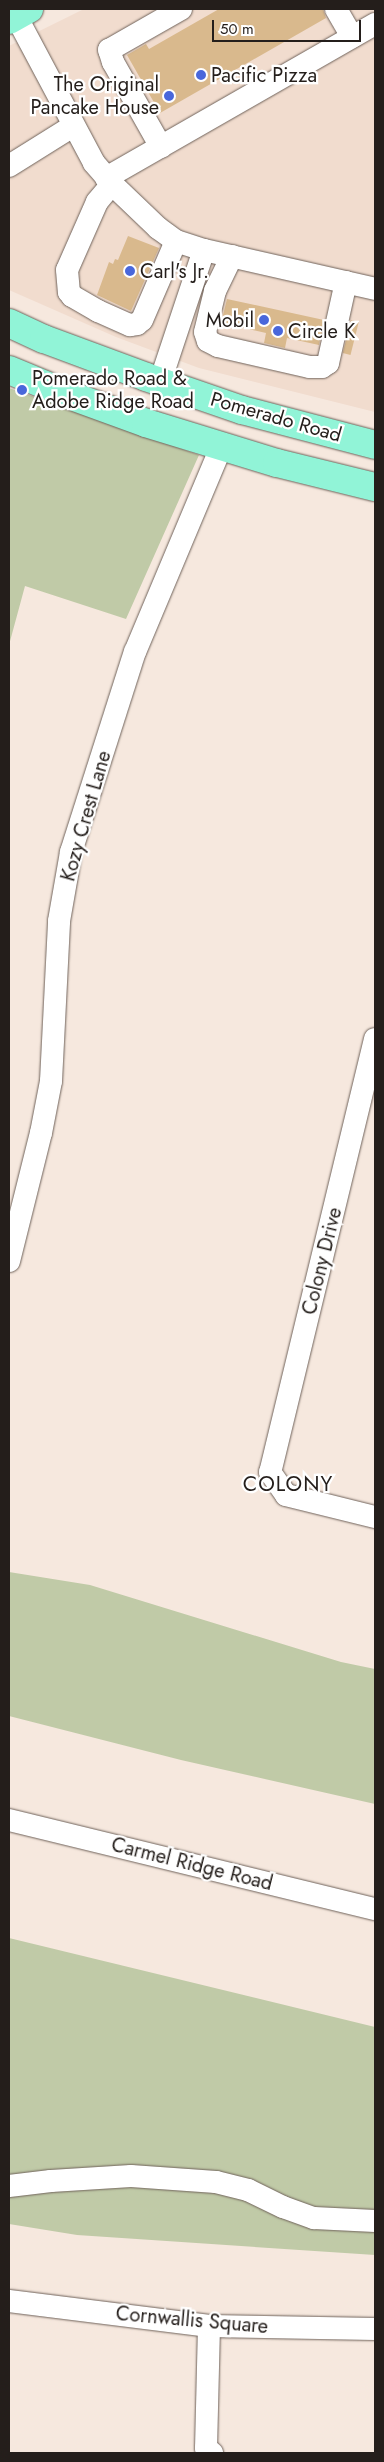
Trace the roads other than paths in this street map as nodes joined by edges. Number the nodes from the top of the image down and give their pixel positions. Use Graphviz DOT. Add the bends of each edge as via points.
graph roads {
  1 [pos="181,9"];
  2 [pos="336,9"];
  3 [pos="18,15"];
  4 [pos="375,24"];
  5 [pos="352,37"];
  6 [pos="73,126"];
  7 [pos="161,146"];
  8 [pos="9,166"];
  9 [pos="109,181"];
  10 [pos="176,241"];
  11 [pos="204,250"];
  12 [pos="232,256"];
  13 [pos="346,282"];
  14 [pos="375,289"];
  15 [pos="9,323"];
  16 [pos="9,370"];
  17 [pos="160,382"];
  18 [pos="375,444"];
  19 [pos="221,447"];
  20 [pos="375,487"];
  21 [pos="375,1039"];
  22 [pos="372,1068"];
  23 [pos="9,1261"];
  24 [pos="375,1517"];
  25 [pos="9,1820"];
  26 [pos="375,1909"];
  27 [pos="9,2186"];
  28 [pos="375,2221"];
  29 [pos="9,2301"];
  30 [pos="209,2326"];
  31 [pos="375,2329"];
  32 [pos="212,2453"];
  1 -- 7 [label="street" via="109,50"];
  2 -- 5 [label="street"];
  3 -- 6 [label="street"];
  4 -- 5 [label="street"];
  5 -- 7 [label="street"];
  6 -- 8 [label="street"];
  6 -- 9 [label="street" via="94,163"];
  7 -- 9 [label="street"];
  9 -- 10 [label="street" via="148,220"];
  9 -- 10 [label="street" via="67,270 72,296 98,312 138,324"];
  10 -- 11 [label="street"];
  11 -- 12 [label="street"];
  11 -- 17 [label="street"];
  12 -- 13 [label="street"];
  12 -- 13 [label="street" via="215,291 205,332 208,341 310,368 328,363"];
  13 -- 14 [label="street"];
  15 -- 17 [label="main road, Pomerado Road"];
  16 -- 19 [label="main road, Pomerado Road" via="137,420"];
  17 -- 18 [label="main road, Pomerado Road" via="242,410"];
  19 -- 20 [label="main road, Pomerado Road"];
  19 -- 23 [label="street, Kozy Crest Lane" via="135,652 71,852 59,921 51,1080"];
  21 -- 22 [label="street, Colony Drive"];
  22 -- 24 [label="street, Colony Drive" via="270,1472 286,1495"];
  25 -- 26 [label="street, Carmel Ridge Road"];
  27 -- 28 [label="street" via="131,2176 216,2182 248,2190 283,2208 314,2218"];
  29 -- 30 [label="street, Cornwallis Square"];
  30 -- 31 [label="street, Cornwallis Square"];
  30 -- 32 [label="street" via="206,2448"];
}
